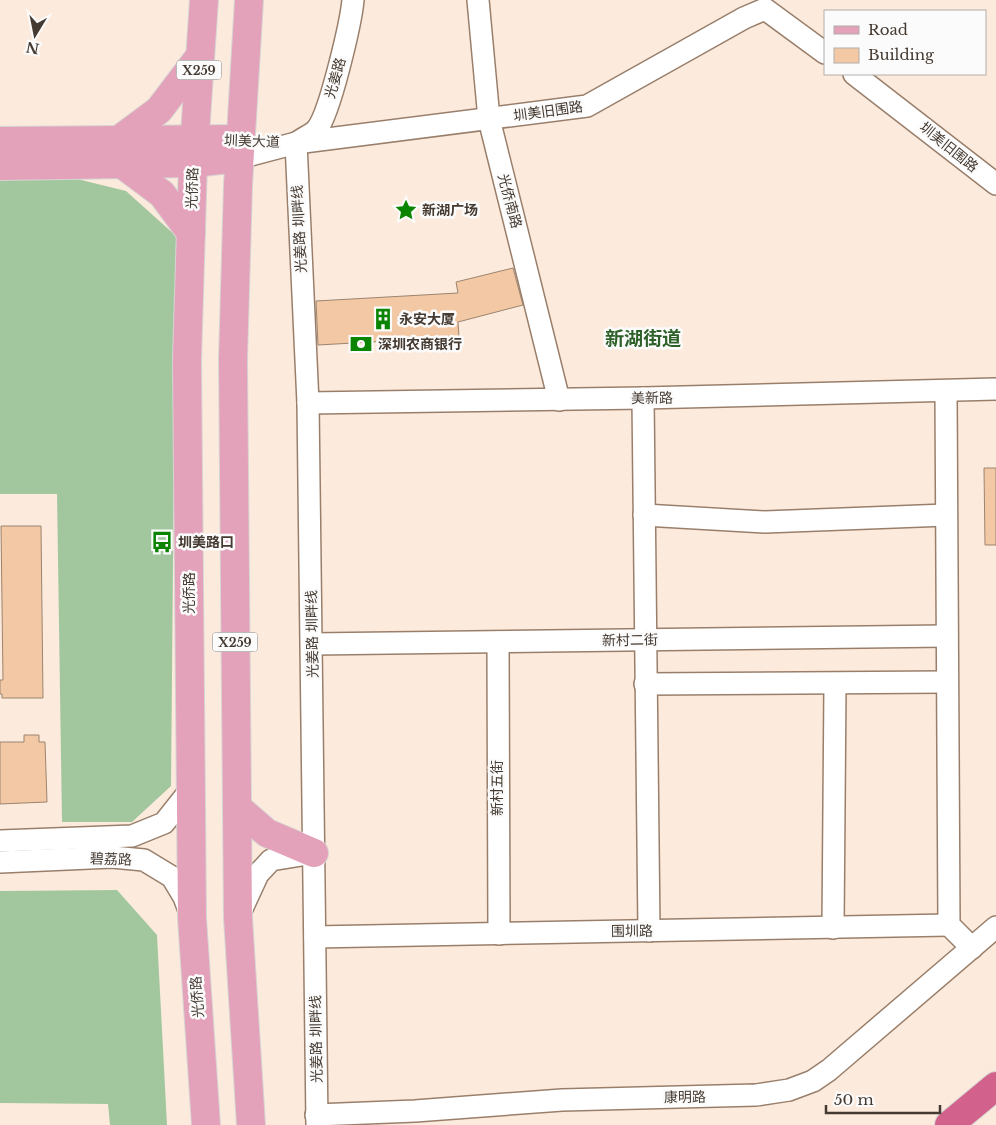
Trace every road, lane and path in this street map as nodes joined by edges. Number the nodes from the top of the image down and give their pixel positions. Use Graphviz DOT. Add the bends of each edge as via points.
graph roads {
  1 [pos="204,0"];
  2 [pos="249,0"];
  3 [pos="353,0"];
  4 [pos="478,0"];
  5 [pos="824,52"];
  6 [pos="200,56"];
  7 [pos="855,75"];
  8 [pos="489,119"];
  9 [pos="0,141"];
  10 [pos="296,143"];
  11 [pos="240,148"];
  12 [pos="121,151"];
  13 [pos="194,152"];
  14 [pos="0,166"];
  15 [pos="996,184"];
  16 [pos="191,233"];
  17 [pos="996,388"];
  18 [pos="946,392"];
  19 [pos="643,398"];
  20 [pos="559,400"];
  21 [pos="308,403"];
  22 [pos="644,515"];
  23 [pos="946,515"];
  24 [pos="947,636"];
  25 [pos="645,640"];
  26 [pos="498,642"];
  27 [pos="312,644"];
  28 [pos="947,682"];
  29 [pos="645,684"];
  30 [pos="835,684"];
  31 [pos="191,789"];
  32 [pos="237,807"];
  33 [pos="0,840"];
  34 [pos="314,853"];
  35 [pos="0,862"];
  36 [pos="192,918"];
  37 [pos="238,918"];
  38 [pos="949,925"];
  39 [pos="996,927"];
  40 [pos="833,928"];
  41 [pos="649,931"];
  42 [pos="500,934"];
  43 [pos="315,937"];
  44 [pos="972,948"];
  45 [pos="996,1086"];
  46 [pos="317,1120"];
  47 [pos="206,1125"];
  48 [pos="250,1125"];
  49 [pos="949,1125"];
  1 -- 6 [label="main road, 光侨路 / X259"];
  2 -- 11 [label="main road, X259"];
  3 -- 10 [label="street, 光姜路" via="324,113 317,130"];
  4 -- 8 [label="street, 光侨南路"];
  5 -- 8 [label="street, 圳美旧围路" via="765,10 744,18 587,106"];
  6 -- 12 [label="main road" via="160,110"];
  6 -- 13 [label="main road, 光侨路 / X259"];
  7 -- 15 [label="street, 圳美旧围路"];
  8 -- 10 [label="street, 圳美旧围路"];
  8 -- 20 [label="street, 光侨南路"];
  9 -- 12 [label="main road, 圳美大道"];
  10 -- 11 [label="street, 圳美大道"];
  10 -- 21 [label="street, 光姜路 圳畔线"];
  11 -- 13 [label="main road, 圳美大道"];
  11 -- 32 [label="main road, X259" via="233,360"];
  12 -- 13 [label="main road, 圳美大道"];
  12 -- 14 [label="main road, 圳美大道"];
  12 -- 16 [label="main road" via="162,194"];
  13 -- 16 [label="main road, 光侨路 / X259"];
  16 -- 31 [label="main road, 光侨路 / X259" via="187,360"];
  17 -- 18 [label="street, 美新路"];
  18 -- 19 [label="street, 美新路"];
  18 -- 23 [label="street"];
  19 -- 20 [label="street, 美新路"];
  19 -- 22 [label="street"];
  20 -- 21 [label="street, 美新路"];
  21 -- 27 [label="street, 光姜路 圳畔线"];
  22 -- 23 [label="street" via="764,522"];
  22 -- 25 [label="street"];
  23 -- 24 [label="street"];
  24 -- 25 [label="street, 新村二街"];
  24 -- 28 [label="street"];
  25 -- 26 [label="street, 新村二街"];
  25 -- 29 [label="street"];
  26 -- 27 [label="street, 新村二街"];
  26 -- 42 [label="street, 新村五街"];
  27 -- 34 [label="street, 光姜路 圳畔线"];
  28 -- 30 [label="street"];
  28 -- 38 [label="street"];
  29 -- 30 [label="street"];
  29 -- 41 [label="street"];
  30 -- 40 [label="street"];
  31 -- 33 [label="street, 碧荔路" via="164,823 132,836"];
  31 -- 36 [label="main road, 光侨路 / X259"];
  32 -- 34 [label="main road" via="267,833"];
  32 -- 37 [label="main road, X259"];
  34 -- 37 [label="street" via="272,860 258,874"];
  34 -- 43 [label="street, 光姜路 圳畔线"];
  35 -- 36 [label="street, 碧荔路" via="112,857 144,860 172,877"];
  36 -- 47 [label="main road, 光侨路 / X259"];
  37 -- 48 [label="main road, X259"];
  38 -- 40 [label="street, 围圳路"];
  38 -- 44 [label="street"];
  39 -- 44 [label="street, 康明路"];
  40 -- 41 [label="street, 围圳路"];
  41 -- 42 [label="street, 围圳路"];
  42 -- 43 [label="street, 围圳路"];
  43 -- 46 [label="street, 光姜路 圳畔线"];
  44 -- 46 [label="street, 康明路" via="829,1070 813,1081 789,1090 756,1095 562,1100"];
  45 -- 49 [label="highway"];
}
